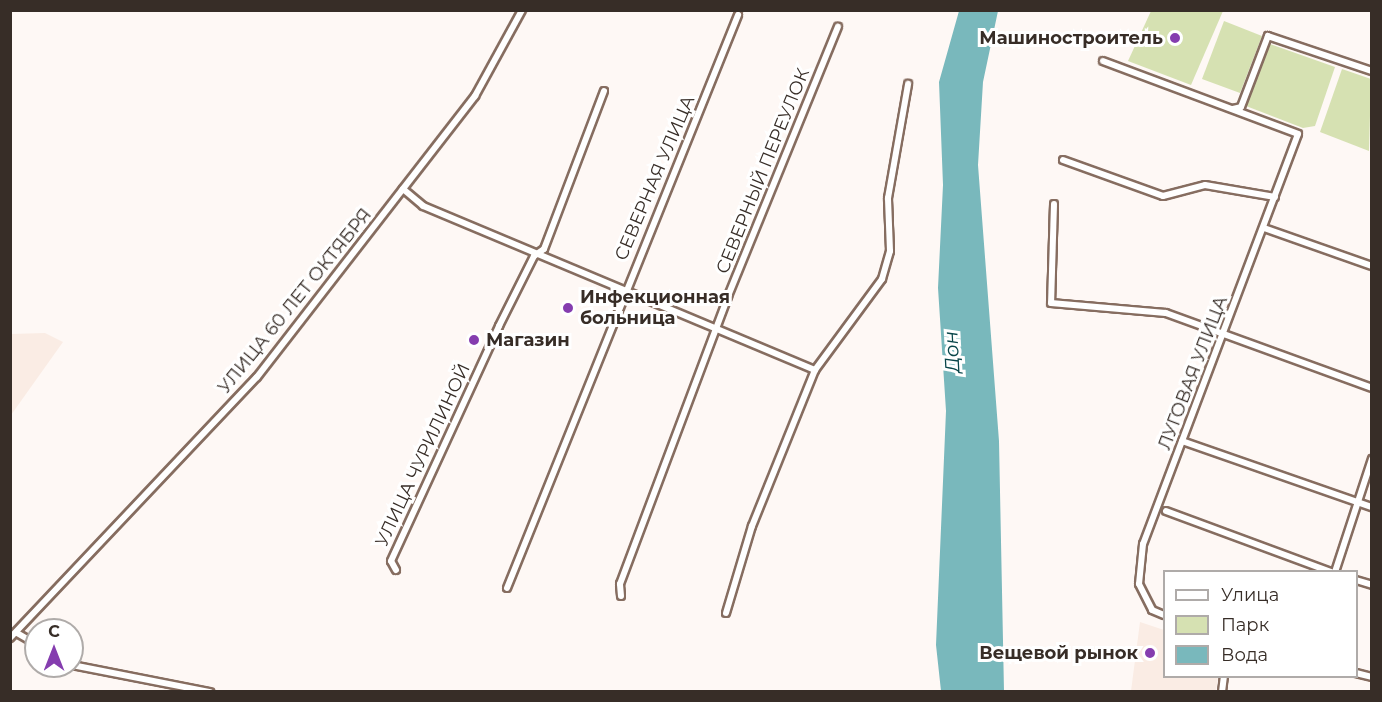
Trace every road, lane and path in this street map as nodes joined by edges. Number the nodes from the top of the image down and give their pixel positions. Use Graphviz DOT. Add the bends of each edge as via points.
graph roads {
  1 [pos="522,10"];
  2 [pos="738,15"];
  3 [pos="838,27"];
  4 [pos="1102,61"];
  5 [pos="1371,71"];
  6 [pos="908,84"];
  7 [pos="604,91"];
  8 [pos="1232,110"];
  9 [pos="1063,160"];
  10 [pos="403,189"];
  11 [pos="1275,197"];
  12 [pos="1054,204"];
  13 [pos="1264,228"];
  14 [pos="539,253"];
  15 [pos="1371,266"];
  16 [pos="623,290"];
  17 [pos="717,330"];
  18 [pos="1224,335"];
  19 [pos="815,370"];
  20 [pos="1371,388"];
  21 [pos="1182,441"];
  22 [pos="1371,459"];
  23 [pos="1358,500"];
  24 [pos="1371,507"];
  25 [pos="1166,511"];
  26 [pos="396,570"];
  27 [pos="1328,570"];
  28 [pos="1334,570"];
  29 [pos="507,588"];
  30 [pos="621,596"];
  31 [pos="726,613"];
  32 [pos="1163,615"];
  33 [pos="17,633"];
  34 [pos="24,637"];
  35 [pos="10,638"];
  36 [pos="84,667"];
  37 [pos="210,692"];
  1 -- 10 [label="street, УЛИЦА 60 ЛЕТ ОКТЯБРЯ" via="474,96"];
  2 -- 16 [label="street, СЕВЕРНАЯ УЛИЦА"];
  3 -- 17 [label="street, СЕВЕРНЫЙ ПЕРЕУЛОК"];
  4 -- 8 [label="street"];
  5 -- 8 [label="street" via="1268,36 1241,107"];
  6 -- 19 [label="street" via="888,198 890,251 882,279"];
  7 -- 14 [label="street, УЛИЦА ЧУРИЛИНОЙ"];
  8 -- 11 [label="street, ЛУГОВАЯ УЛИЦА" via="1298,134"];
  9 -- 11 [label="street" via="1163,196 1205,185"];
  10 -- 14 [label="street" via="423,206"];
  10 -- 33 [label="street, УЛИЦА 60 ЛЕТ ОКТЯБРЯ" via="257,377"];
  11 -- 13 [label="street, ЛУГОВАЯ УЛИЦА"];
  12 -- 18 [label="street" via="1051,303 1166,313"];
  13 -- 15 [label="street"];
  13 -- 18 [label="street, ЛУГОВАЯ УЛИЦА"];
  14 -- 16 [label="street"];
  14 -- 26 [label="street, УЛИЦА ЧУРИЛИНОЙ" via="499,326 391,561"];
  16 -- 17 [label="street"];
  16 -- 29 [label="street, СЕВЕРНАЯ УЛИЦА"];
  17 -- 19 [label="street"];
  17 -- 30 [label="street, СЕВЕРНЫЙ ПЕРЕУЛОК" via="620,584"];
  18 -- 20 [label="street"];
  18 -- 21 [label="street, ЛУГОВАЯ УЛИЦА"];
  19 -- 31 [label="street" via="752,526"];
  21 -- 23 [label="street"];
  21 -- 32 [label="street, ЛУГОВАЯ УЛИЦА" via="1143,544 1139,584 1152,610"];
  22 -- 23 [label="street"];
  23 -- 24 [label="street"];
  23 -- 28 [label="street"];
  25 -- 27 [label="street"];
  33 -- 34 [label="street"];
  33 -- 35 [label="street, УЛИЦА 60 ЛЕТ ОКТЯБРЯ"];
  36 -- 37 [label="street"];
}
